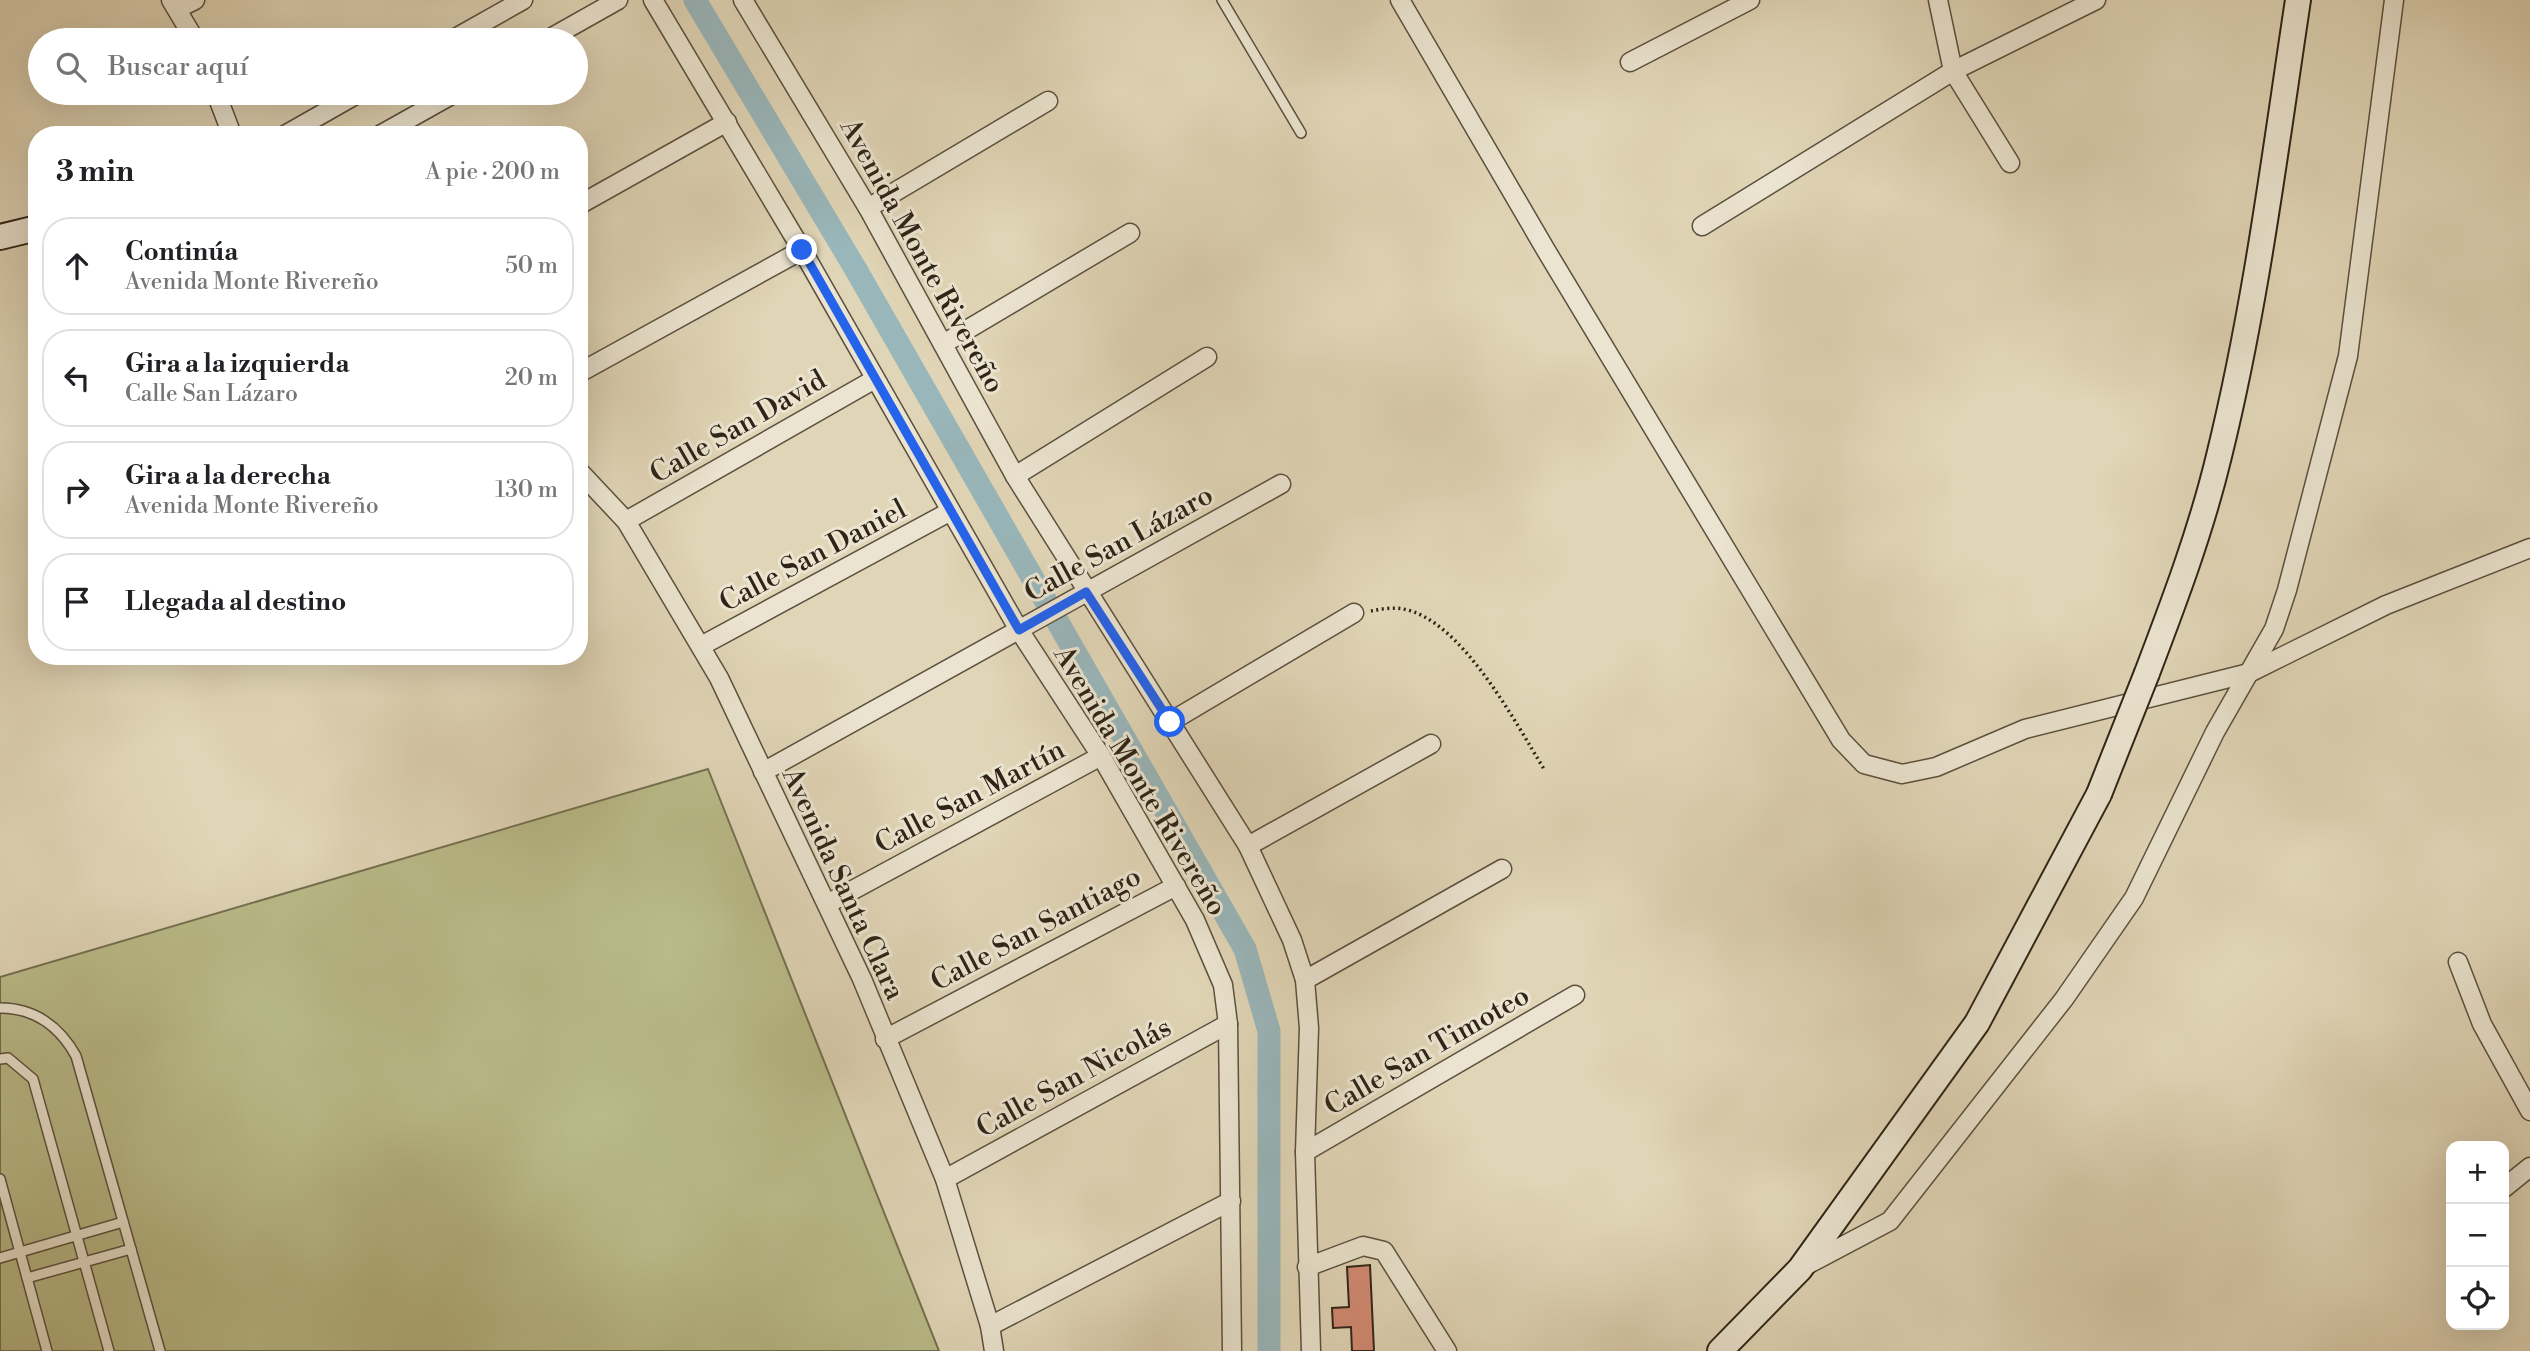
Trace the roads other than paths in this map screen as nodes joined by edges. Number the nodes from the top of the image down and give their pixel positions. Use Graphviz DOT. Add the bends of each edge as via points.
graph roads {
  1 [pos="195,0"];
  2 [pos="523,0"];
  3 [pos="618,0"];
  4 [pos="653,0"];
  5 [pos="743,0"];
  6 [pos="1223,0"];
  7 [pos="1401,0"];
  8 [pos="1750,0"];
  9 [pos="1938,0"];
  10 [pos="2096,0"];
  11 [pos="2298,0"];
  12 [pos="2394,0"];
  13 [pos="174,4"];
  14 [pos="188,28"];
  15 [pos="473,28"];
  16 [pos="568,28"];
  17 [pos="1630,62"];
  18 [pos="1953,71"];
  19 [pos="1048,101"];
  20 [pos="221,105"];
  21 [pos="338,105"];
  22 [pos="433,105"];
  23 [pos="727,122"];
  24 [pos="229,126"];
  25 [pos="301,126"];
  26 [pos="396,126"];
  27 [pos="1301,133"];
  28 [pos="2010,163"];
  29 [pos="588,200"];
  30 [pos="868,208"];
  31 [pos="1702,226"];
  32 [pos="28,230"];
  33 [pos="1130,233"];
  34 [pos="0,237"];
  35 [pos="802,250"];
  36 [pos="943,344"];
  37 [pos="1207,357"];
  38 [pos="588,368"];
  39 [pos="875,379"];
  40 [pos="1015,476"];
  41 [pos="588,480"];
  42 [pos="1281,484"];
  43 [pos="949,512"];
  44 [pos="626,520"];
  45 [pos="2530,548"];
  46 [pos="1085,593"];
  47 [pos="1354,613"];
  48 [pos="1019,629"];
  49 [pos="701,646"];
  50 [pos="2249,673"];
  51 [pos="1170,722"];
  52 [pos="1431,744"];
  53 [pos="1101,756"];
  54 [pos="762,772"];
  55 [pos="1248,846"];
  56 [pos="1502,869"];
  57 [pos="1175,886"];
  58 [pos="827,904"];
  59 [pos="2458,962"];
  60 [pos="1305,980"];
  61 [pos="1575,995"];
  62 [pos="0,1008"];
  63 [pos="1228,1024"];
  64 [pos="885,1039"];
  65 [pos="0,1059"];
  66 [pos="2530,1111"];
  67 [pos="1305,1152"];
  68 [pos="2530,1167"];
  69 [pos="0,1179"];
  70 [pos="945,1179"];
  71 [pos="2509,1184"];
  72 [pos="1231,1201"];
  73 [pos="123,1222"];
  74 [pos="78,1235"];
  75 [pos="131,1249"];
  76 [pos="19,1252"];
  77 [pos="0,1258"];
  78 [pos="85,1262"];
  79 [pos="1307,1267"];
  80 [pos="1800,1269"];
  81 [pos="27,1278"];
  82 [pos="990,1326"];
  83 [pos="47,1351"];
  84 [pos="109,1351"];
  85 [pos="160,1351"];
  86 [pos="994,1351"];
  87 [pos="1233,1351"];
  88 [pos="1311,1351"];
  89 [pos="1447,1351"];
  90 [pos="1720,1351"];
  1 -- 13 [label="street"];
  2 -- 15 [label="street"];
  3 -- 16 [label="street"];
  4 -- 23 [label="street, Avenida Monte Rivereño"];
  5 -- 30 [label="street, Avenida Monte Rivereño"];
  6 -- 27 [label="lane"];
  7 -- 50 [label="street" via="1546,252 1841,740 1864,764 1902,774 1936,767 2025,729"];
  8 -- 17 [label="street"];
  9 -- 18 [label="street"];
  10 -- 18 [label="street"];
  11 -- 80 [label="main road, bridge" via="2244,346 2219,458 2191,555 2147,673 2099,794 1977,1023"];
  12 -- 50 [label="street" via="2348,356 2287,590 2274,629"];
  13 -- 14 [label="street"];
  18 -- 28 [label="street"];
  18 -- 31 [label="street"];
  19 -- 30 [label="street"];
  20 -- 24 [label="street"];
  21 -- 25 [label="street"];
  22 -- 26 [label="street"];
  23 -- 29 [label="street"];
  23 -- 35 [label="street, Avenida Monte Rivereño"];
  30 -- 36 [label="street, Avenida Monte Rivereño"];
  32 -- 34 [label="main road"];
  33 -- 36 [label="street"];
  35 -- 38 [label="street"];
  35 -- 39 [label="street, Avenida Monte Rivereño"];
  36 -- 40 [label="street, Avenida Monte Rivereño"];
  37 -- 40 [label="street"];
  39 -- 43 [label="street, Avenida Monte Rivereño"];
  39 -- 44 [label="street, Calle San David"];
  40 -- 46 [label="street, Avenida Monte Rivereño"];
  41 -- 44 [label="street, Avenida Santa Clara"];
  42 -- 46 [label="street, Calle San Lázaro"];
  43 -- 48 [label="street, Avenida Monte Rivereño"];
  43 -- 49 [label="street, Calle San Daniel"];
  44 -- 49 [label="street, Avenida Santa Clara"];
  45 -- 50 [label="street" via="2386,605"];
  46 -- 48 [label="street, Calle San Lázaro"];
  46 -- 51 [label="street, Avenida Monte Rivereño"];
  47 -- 51 [label="street"];
  48 -- 53 [label="street, Avenida Monte Rivereño"];
  48 -- 54 [label="street, Calle San Lázaro"];
  49 -- 54 [label="street, Avenida Santa Clara"];
  50 -- 80 [label="street" via="2134,898 2064,999 1890,1221"];
  51 -- 55 [label="street, Avenida Monte Rivereño"];
  52 -- 55 [label="street"];
  53 -- 57 [label="street, Avenida Monte Rivereño"];
  53 -- 58 [label="street, Calle San Martín"];
  54 -- 58 [label="street, Avenida Santa Clara"];
  55 -- 60 [label="street, Avenida Monte Rivereño" via="1272,893"];
  56 -- 60 [label="street"];
  57 -- 63 [label="street, Avenida Monte Rivereño" via="1218,973"];
  57 -- 64 [label="street, Calle San Santiago"];
  58 -- 64 [label="street, Avenida Santa Clara"];
  59 -- 66 [label="street" via="2482,1024"];
  60 -- 67 [label="street, Avenida Monte Rivereño" via="1309,1028"];
  61 -- 67 [label="street, Calle San Timoteo"];
  62 -- 73 [label="lane" via="16,1008 64,1034 76,1056"];
  63 -- 70 [label="street, Calle San Nicolás"];
  63 -- 72 [label="street, Avenida Monte Rivereño"];
  64 -- 70 [label="street, Avenida Santa Clara"];
  65 -- 74 [label="lane" via="8,1058 33,1079"];
  67 -- 79 [label="street, Avenida Monte Rivereño"];
  68 -- 71 [label="street"];
  69 -- 76 [label="lane"];
  70 -- 82 [label="street, Avenida Santa Clara"];
  72 -- 82 [label="street"];
  72 -- 87 [label="street, Avenida Monte Rivereño"];
  73 -- 74 [label="lane"];
  73 -- 75 [label="lane"];
  74 -- 76 [label="lane"];
  74 -- 78 [label="lane"];
  75 -- 78 [label="lane"];
  75 -- 85 [label="lane"];
  76 -- 77 [label="lane"];
  76 -- 81 [label="lane"];
  78 -- 81 [label="lane"];
  78 -- 84 [label="lane"];
  79 -- 88 [label="street, Avenida Monte Rivereño"];
  79 -- 89 [label="street" via="1363,1246 1384,1251"];
  80 -- 90 [label="main road"];
  81 -- 83 [label="lane"];
  82 -- 86 [label="street, Avenida Santa Clara"];
}
